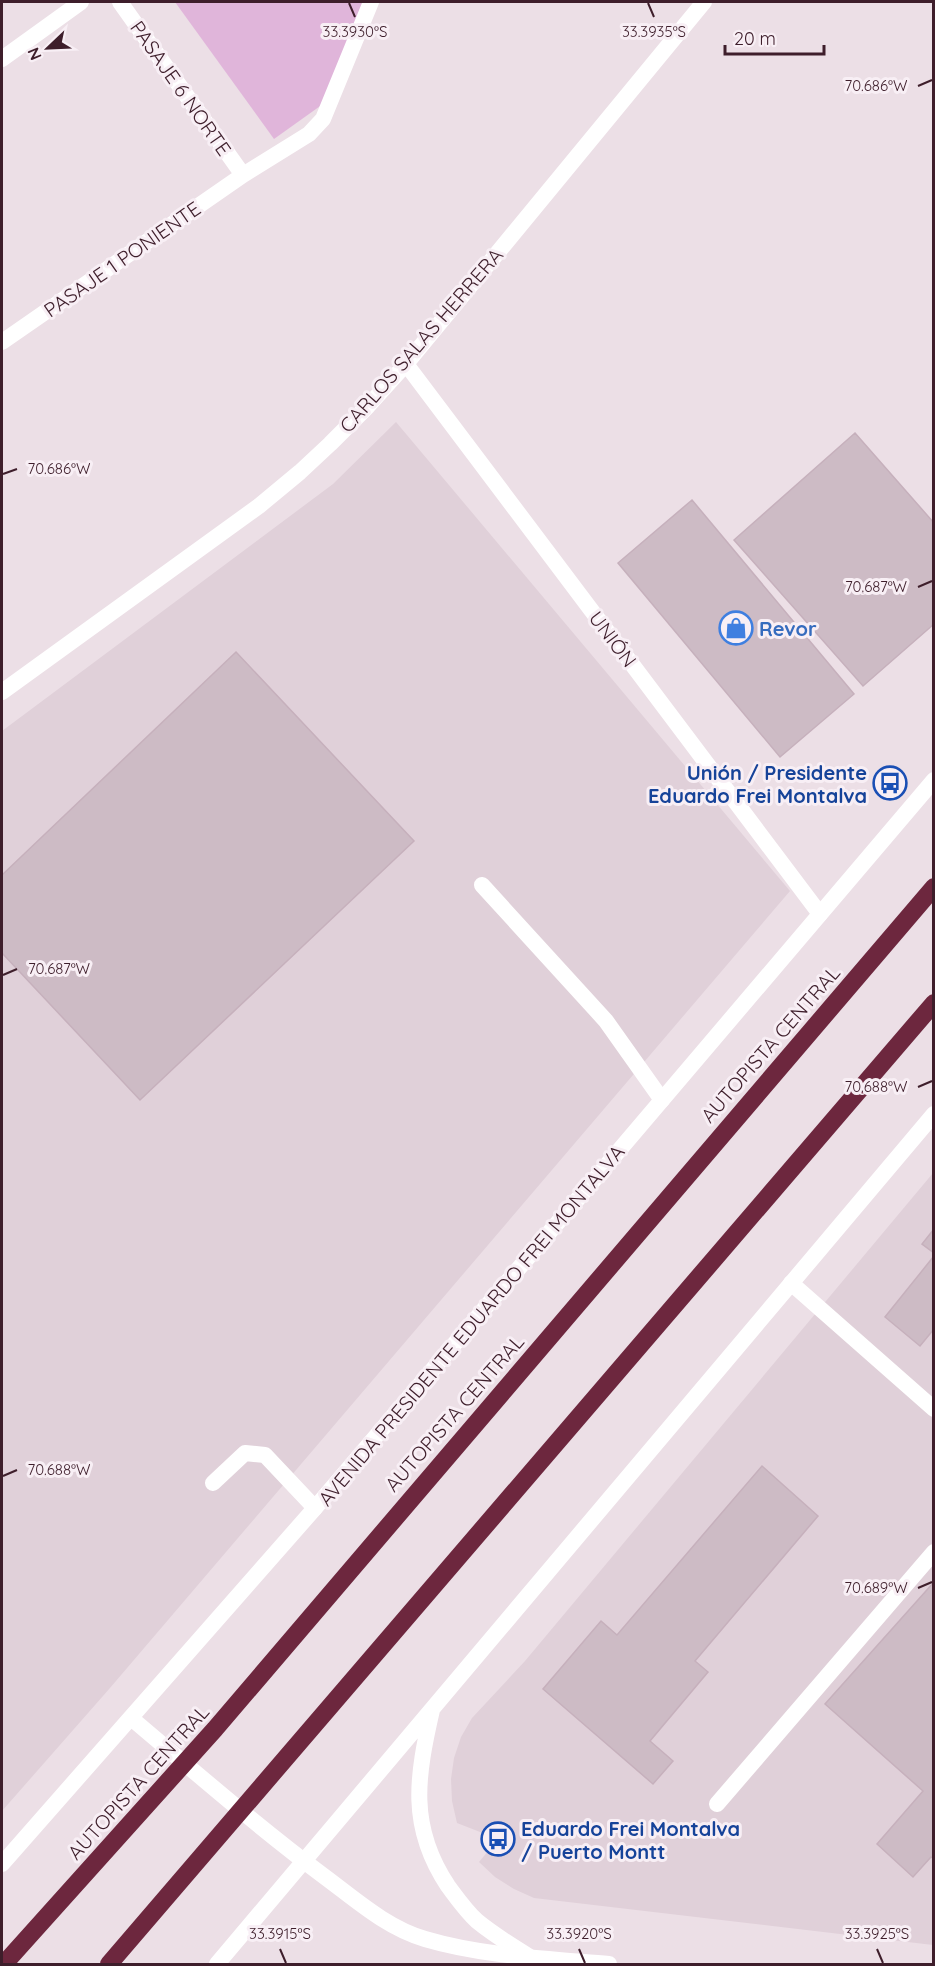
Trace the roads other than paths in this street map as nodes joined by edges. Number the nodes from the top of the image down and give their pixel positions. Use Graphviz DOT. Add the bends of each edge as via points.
graph roads {
  1 [pos="81,2"];
  2 [pos="120,2"];
  3 [pos="371,2"];
  4 [pos="704,2"];
  5 [pos="2,59"];
  6 [pos="243,175"];
  7 [pos="2,342"];
  8 [pos="406,364"];
  9 [pos="2,692"];
  10 [pos="933,780"];
  11 [pos="482,885"];
  12 [pos="933,887"];
  13 [pos="820,914"];
  14 [pos="933,1003"];
  15 [pos="662,1100"];
  16 [pos="933,1114"];
  17 [pos="791,1283"];
  18 [pos="933,1409"];
  19 [pos="213,1483"];
  20 [pos="315,1508"];
  21 [pos="933,1552"];
  22 [pos="433,1707"];
  23 [pos="131,1718"];
  24 [pos="717,1804"];
  25 [pos="304,1862"];
  26 [pos="2,1864"];
  27 [pos="530,1957"];
  28 [pos="4,1965"];
  29 [pos="109,1965"];
  30 [pos="217,1965"];
  31 [pos="609,1965"];
  1 -- 5 [label="street"];
  2 -- 6 [label="street, PASAJE 6 NORTE"];
  3 -- 6 [label="street, PASAJE 1 PONIENTE" via="323,119 309,134"];
  4 -- 8 [label="street, CARLOS SALAS HERRERA"];
  6 -- 7 [label="street, PASAJE 1 PONIENTE"];
  8 -- 9 [label="street, CARLOS SALAS HERRERA" via="330,444 259,506"];
  8 -- 13 [label="street, UNIÓN"];
  10 -- 13 [label="street, AVENIDA PRESIDENTE EDUARDO FREI MONTALVA"];
  11 -- 15 [label="street" via="606,1021"];
  12 -- 28 [label="highway, AUTOPISTA CENTRAL" via="215,1729"];
  13 -- 15 [label="street, AVENIDA PRESIDENTE EDUARDO FREI MONTALVA"];
  14 -- 29 [label="highway"];
  15 -- 20 [label="street, AVENIDA PRESIDENTE EDUARDO FREI MONTALVA"];
  16 -- 17 [label="street"];
  17 -- 18 [label="street"];
  17 -- 22 [label="street"];
  19 -- 20 [label="street" via="245,1453 265,1455"];
  20 -- 23 [label="street, AVENIDA PRESIDENTE EDUARDO FREI MONTALVA"];
  21 -- 24 [label="street"];
  22 -- 25 [label="street"];
  22 -- 27 [label="street" via="420,1762 419,1798 426,1843 435,1866 461,1904 483,1925"];
  23 -- 25 [label="street"];
  23 -- 26 [label="street, AVENIDA PRESIDENTE EDUARDO FREI MONTALVA"];
  25 -- 27 [label="street" via="390,1924 423,1939"];
  25 -- 30 [label="street"];
  27 -- 31 [label="street"];
}
